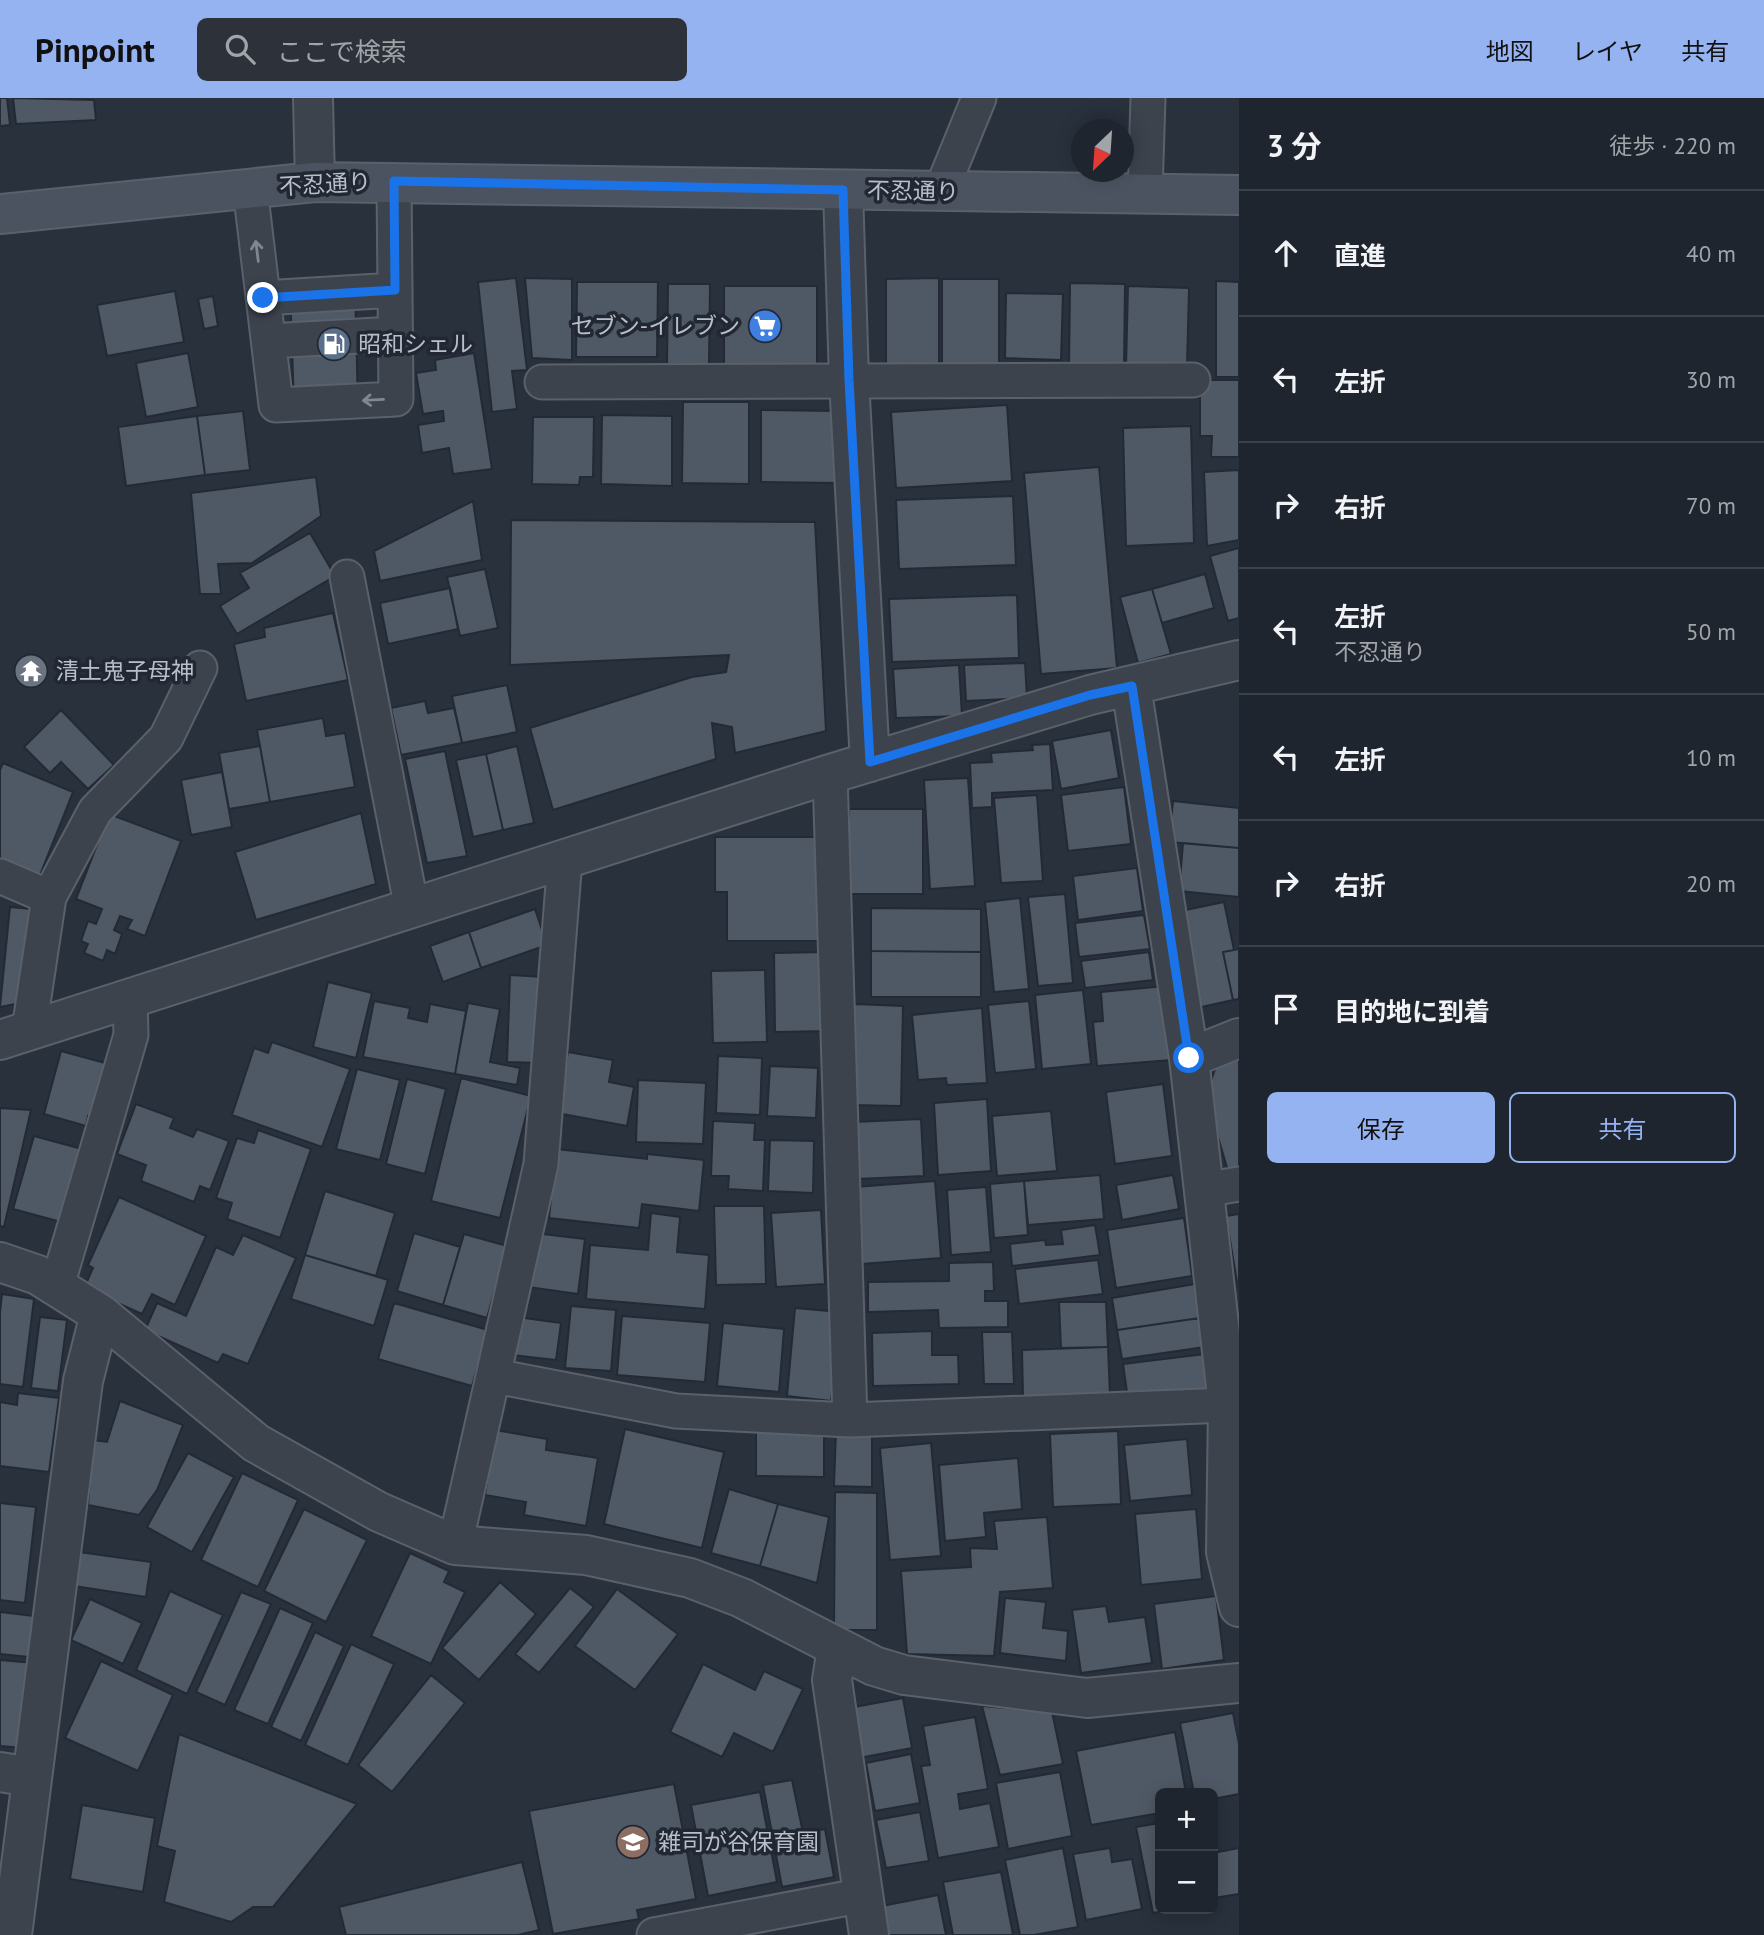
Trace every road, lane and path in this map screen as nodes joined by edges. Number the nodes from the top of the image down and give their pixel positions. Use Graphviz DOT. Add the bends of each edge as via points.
graph roads {
  1 [pos="313,98"];
  2 [pos="979,98"];
  3 [pos="1148,98"];
  4 [pos="394,181"];
  5 [pos="315,182"];
  6 [pos="250,188"];
  7 [pos="843,190"];
  8 [pos="942,191"];
  9 [pos="1145,194"];
  10 [pos="1239,195"];
  11 [pos="0,214"];
  12 [pos="395,290"];
  13 [pos="263,298"];
  14 [pos="395,342"];
  15 [pos="269,348"];
  16 [pos="849,380"];
  17 [pos="1193,380"];
  18 [pos="542,382"];
  19 [pos="347,578"];
  20 [pos="1239,660"];
  21 [pos="200,668"];
  22 [pos="1132,686"];
  23 [pos="870,762"];
  24 [pos="830,774"];
  25 [pos="565,859"];
  26 [pos="0,876"];
  27 [pos="49,897"];
  28 [pos="412,909"];
  29 [pos="130,998"];
  30 [pos="15,1035"];
  31 [pos="1239,1038"];
  32 [pos="1189,1058"];
  33 [pos="1221,1187"];
  34 [pos="0,1262"];
  35 [pos="57,1286"];
  36 [pos="100,1314"];
  37 [pos="495,1376"];
  38 [pos="1228,1405"];
  39 [pos="850,1420"];
  40 [pos="455,1545"];
  41 [pos="1239,1607"];
  42 [pos="837,1647"];
  43 [pos="1239,1683"];
  44 [pos="16,1774"];
  45 [pos="864,1895"];
  46 [pos="12,1935"];
  47 [pos="654,1935"];
  48 [pos="869,1935"];
  1 -- 5 [label="street"];
  2 -- 8 [label="lane"];
  3 -- 9 [label="lane"];
  4 -- 5 [label="main road, 不忍通り"];
  4 -- 7 [label="main road, 不忍通り"];
  4 -- 12 [label="lane"];
  5 -- 6 [label="main road, 不忍通り"];
  6 -- 11 [label="main road, 不忍通り"];
  13 -- 6 [label="lane, one-way"];
  7 -- 8 [label="main road, 不忍通り"];
  7 -- 16 [label="street"];
  8 -- 9 [label="main road, 不忍通り"];
  9 -- 10 [label="main road, 不忍通り"];
  12 -- 13 [label="lane"];
  12 -- 14 [label="lane"];
  13 -- 15 [label="lane"];
  14 -- 15 [label="lane"];
  14 -- 15 [label="lane, one-way" via="396,399 276,405"];
  16 -- 17 [label="lane"];
  16 -- 18 [label="lane"];
  16 -- 23 [label="street"];
  19 -- 28 [label="lane"];
  20 -- 22 [label="street"];
  21 -- 27 [label="lane" via="166,738 96,811"];
  22 -- 23 [label="street"];
  22 -- 32 [label="street"];
  23 -- 24 [label="street"];
  24 -- 25 [label="street"];
  24 -- 39 [label="lane"];
  25 -- 28 [label="street"];
  25 -- 37 [label="lane" via="541,1164"];
  26 -- 27 [label="lane"];
  27 -- 30 [label="lane"];
  28 -- 29 [label="street"];
  29 -- 30 [label="street"];
  29 -- 35 [label="lane" via="131,1035"];
  31 -- 32 [label="street"];
  32 -- 33 [label="street"];
  33 -- 38 [label="street"];
  34 -- 35 [label="street"];
  35 -- 36 [label="street"];
  36 -- 40 [label="street" via="256,1443 379,1512"];
  36 -- 44 [label="street" via="83,1381"];
  37 -- 39 [label="lane" via="676,1411"];
  37 -- 40 [label="lane"];
  38 -- 39 [label="lane"];
  38 -- 41 [label="street" via="1226,1552"];
  40 -- 42 [label="street" via="586,1555 690,1578 742,1598"];
  42 -- 43 [label="street" via="904,1675 1087,1698"];
  42 -- 45 [label="street" via="832,1680"];
  44 -- 46 [label="street"];
  45 -- 47 [label="lane"];
  45 -- 48 [label="street"];
}
